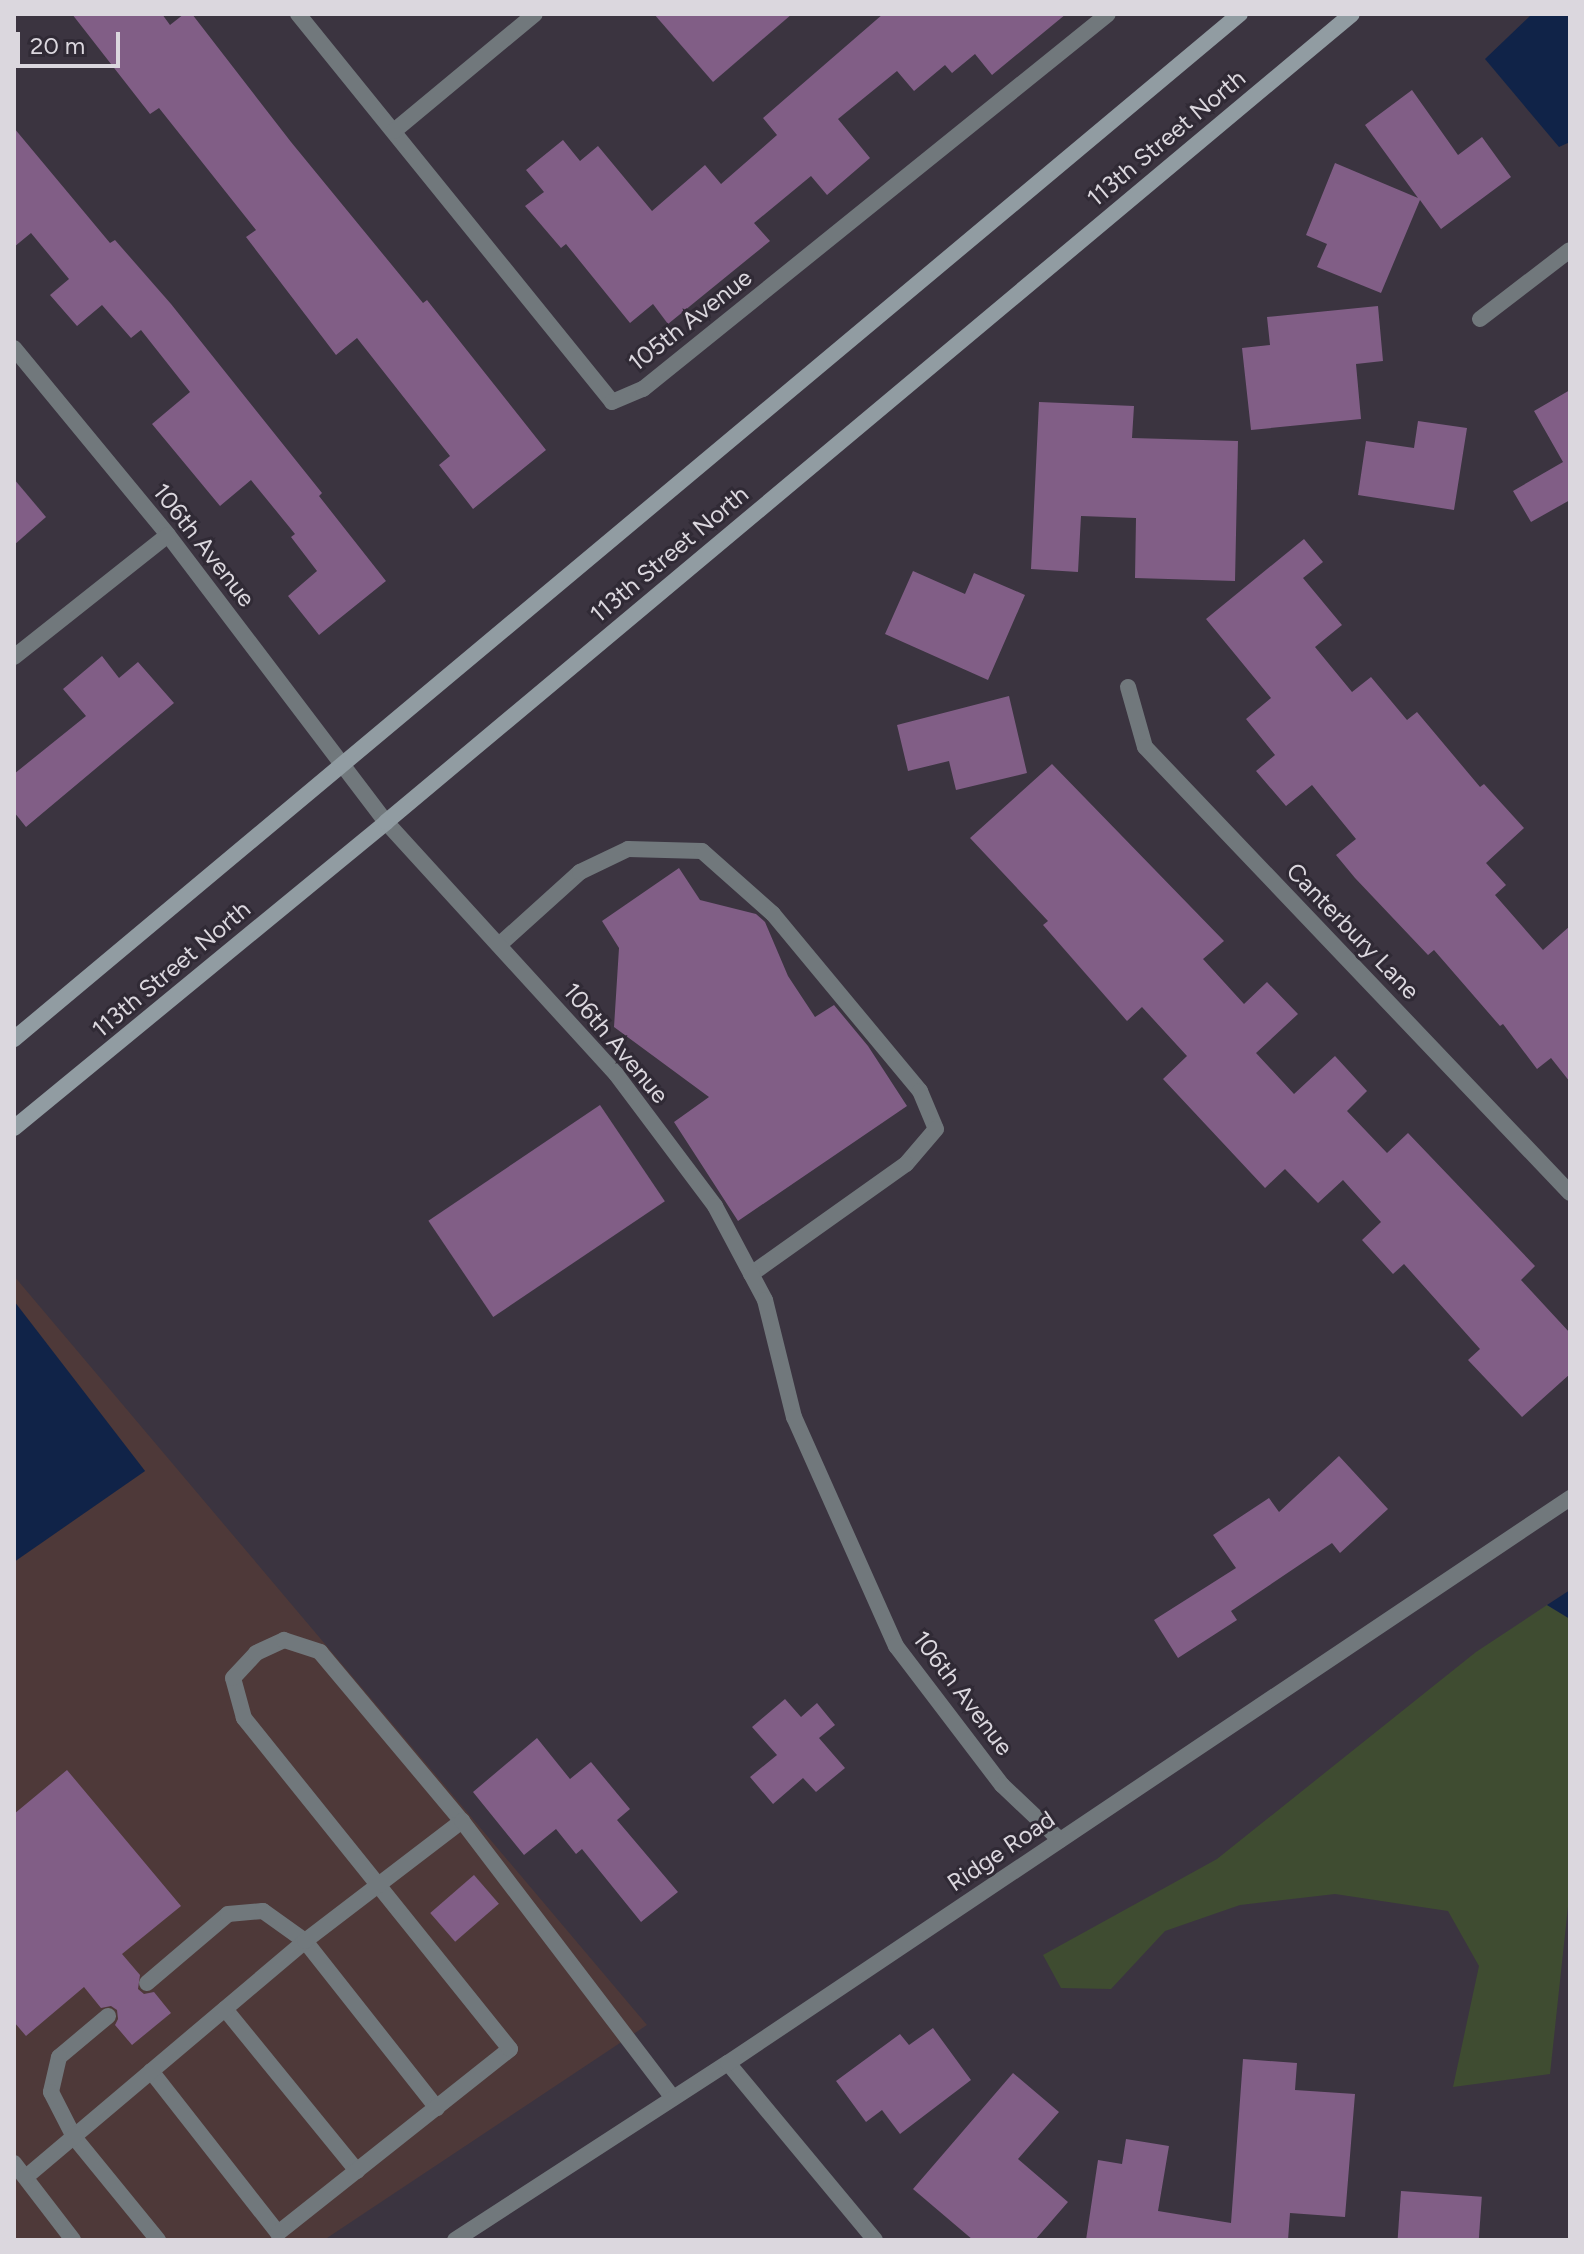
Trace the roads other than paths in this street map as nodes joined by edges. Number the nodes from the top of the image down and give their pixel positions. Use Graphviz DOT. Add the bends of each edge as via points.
graph roads {
  1 [pos="298,14"];
  2 [pos="535,14"];
  3 [pos="1108,14"];
  4 [pos="1240,14"];
  5 [pos="1352,14"];
  6 [pos="394,131"];
  7 [pos="1570,250"];
  8 [pos="1480,319"];
  9 [pos="14,348"];
  10 [pos="168,535"];
  11 [pos="14,657"];
  12 [pos="1128,687"];
  13 [pos="343,763"];
  14 [pos="386,822"];
  15 [pos="499,945"];
  16 [pos="14,1039"];
  17 [pos="14,1128"];
  18 [pos="1570,1193"];
  19 [pos="751,1274"];
  20 [pos="1570,1498"];
  21 [pos="462,1821"];
  22 [pos="1060,1840"];
  23 [pos="378,1886"];
  24 [pos="305,1941"];
  25 [pos="147,1983"];
  26 [pos="225,2009"];
  27 [pos="108,2016"];
  28 [pos="728,2063"];
  29 [pos="151,2071"];
  30 [pos="673,2098"];
  31 [pos="437,2108"];
  32 [pos="74,2137"];
  33 [pos="14,2163"];
  34 [pos="357,2171"];
  35 [pos="26,2177"];
  36 [pos="274,2236"];
  37 [pos="73,2240"];
  38 [pos="158,2240"];
  39 [pos="455,2240"];
  40 [pos="875,2240"];
  1 -- 6 [label="street, 105th Avenue"];
  2 -- 6 [label="street"];
  3 -- 6 [label="street, 105th Avenue" via="643,389 612,402"];
  4 -- 13 [label="main road, 113th Street North"];
  5 -- 14 [label="main road, 113th Street North"];
  7 -- 8 [label="street"];
  9 -- 10 [label="street, 106th Avenue"];
  10 -- 11 [label="street"];
  10 -- 13 [label="street, 106th Avenue"];
  12 -- 18 [label="street, Canterbury Lane" via="1145,747"];
  13 -- 14 [label="street, 106th Avenue"];
  13 -- 16 [label="main road, 113th Street North"];
  14 -- 15 [label="street, 106th Avenue"];
  14 -- 17 [label="main road, 113th Street North"];
  15 -- 19 [label="street, 106th Avenue" via="616,1074 715,1206"];
  15 -- 19 [label="street" via="580,872 628,849 702,851 773,914 920,1091 936,1129 906,1164"];
  19 -- 22 [label="street, 106th Avenue" via="765,1300 794,1417 896,1646 1002,1785"];
  20 -- 22 [label="street, Ridge Road"];
  21 -- 23 [label="street"];
  21 -- 23 [label="street" via="320,1652 284,1640 256,1653 233,1678 244,1718"];
  21 -- 30 [label="street"];
  22 -- 28 [label="street, Ridge Road"];
  23 -- 24 [label="street"];
  23 -- 31 [label="street" via="510,2049"];
  24 -- 25 [label="street" via="263,1911 228,1914"];
  24 -- 26 [label="street"];
  24 -- 31 [label="street"];
  26 -- 29 [label="street"];
  26 -- 34 [label="street"];
  27 -- 32 [label="street" via="59,2057 51,2092"];
  28 -- 30 [label="street, Ridge Road"];
  28 -- 40 [label="street"];
  29 -- 32 [label="street"];
  29 -- 36 [label="street"];
  30 -- 39 [label="street, Ridge Road"];
  31 -- 34 [label="street"];
  32 -- 35 [label="street"];
  32 -- 38 [label="street"];
  33 -- 35 [label="street"];
  34 -- 36 [label="street"];
  35 -- 37 [label="street"];
}
